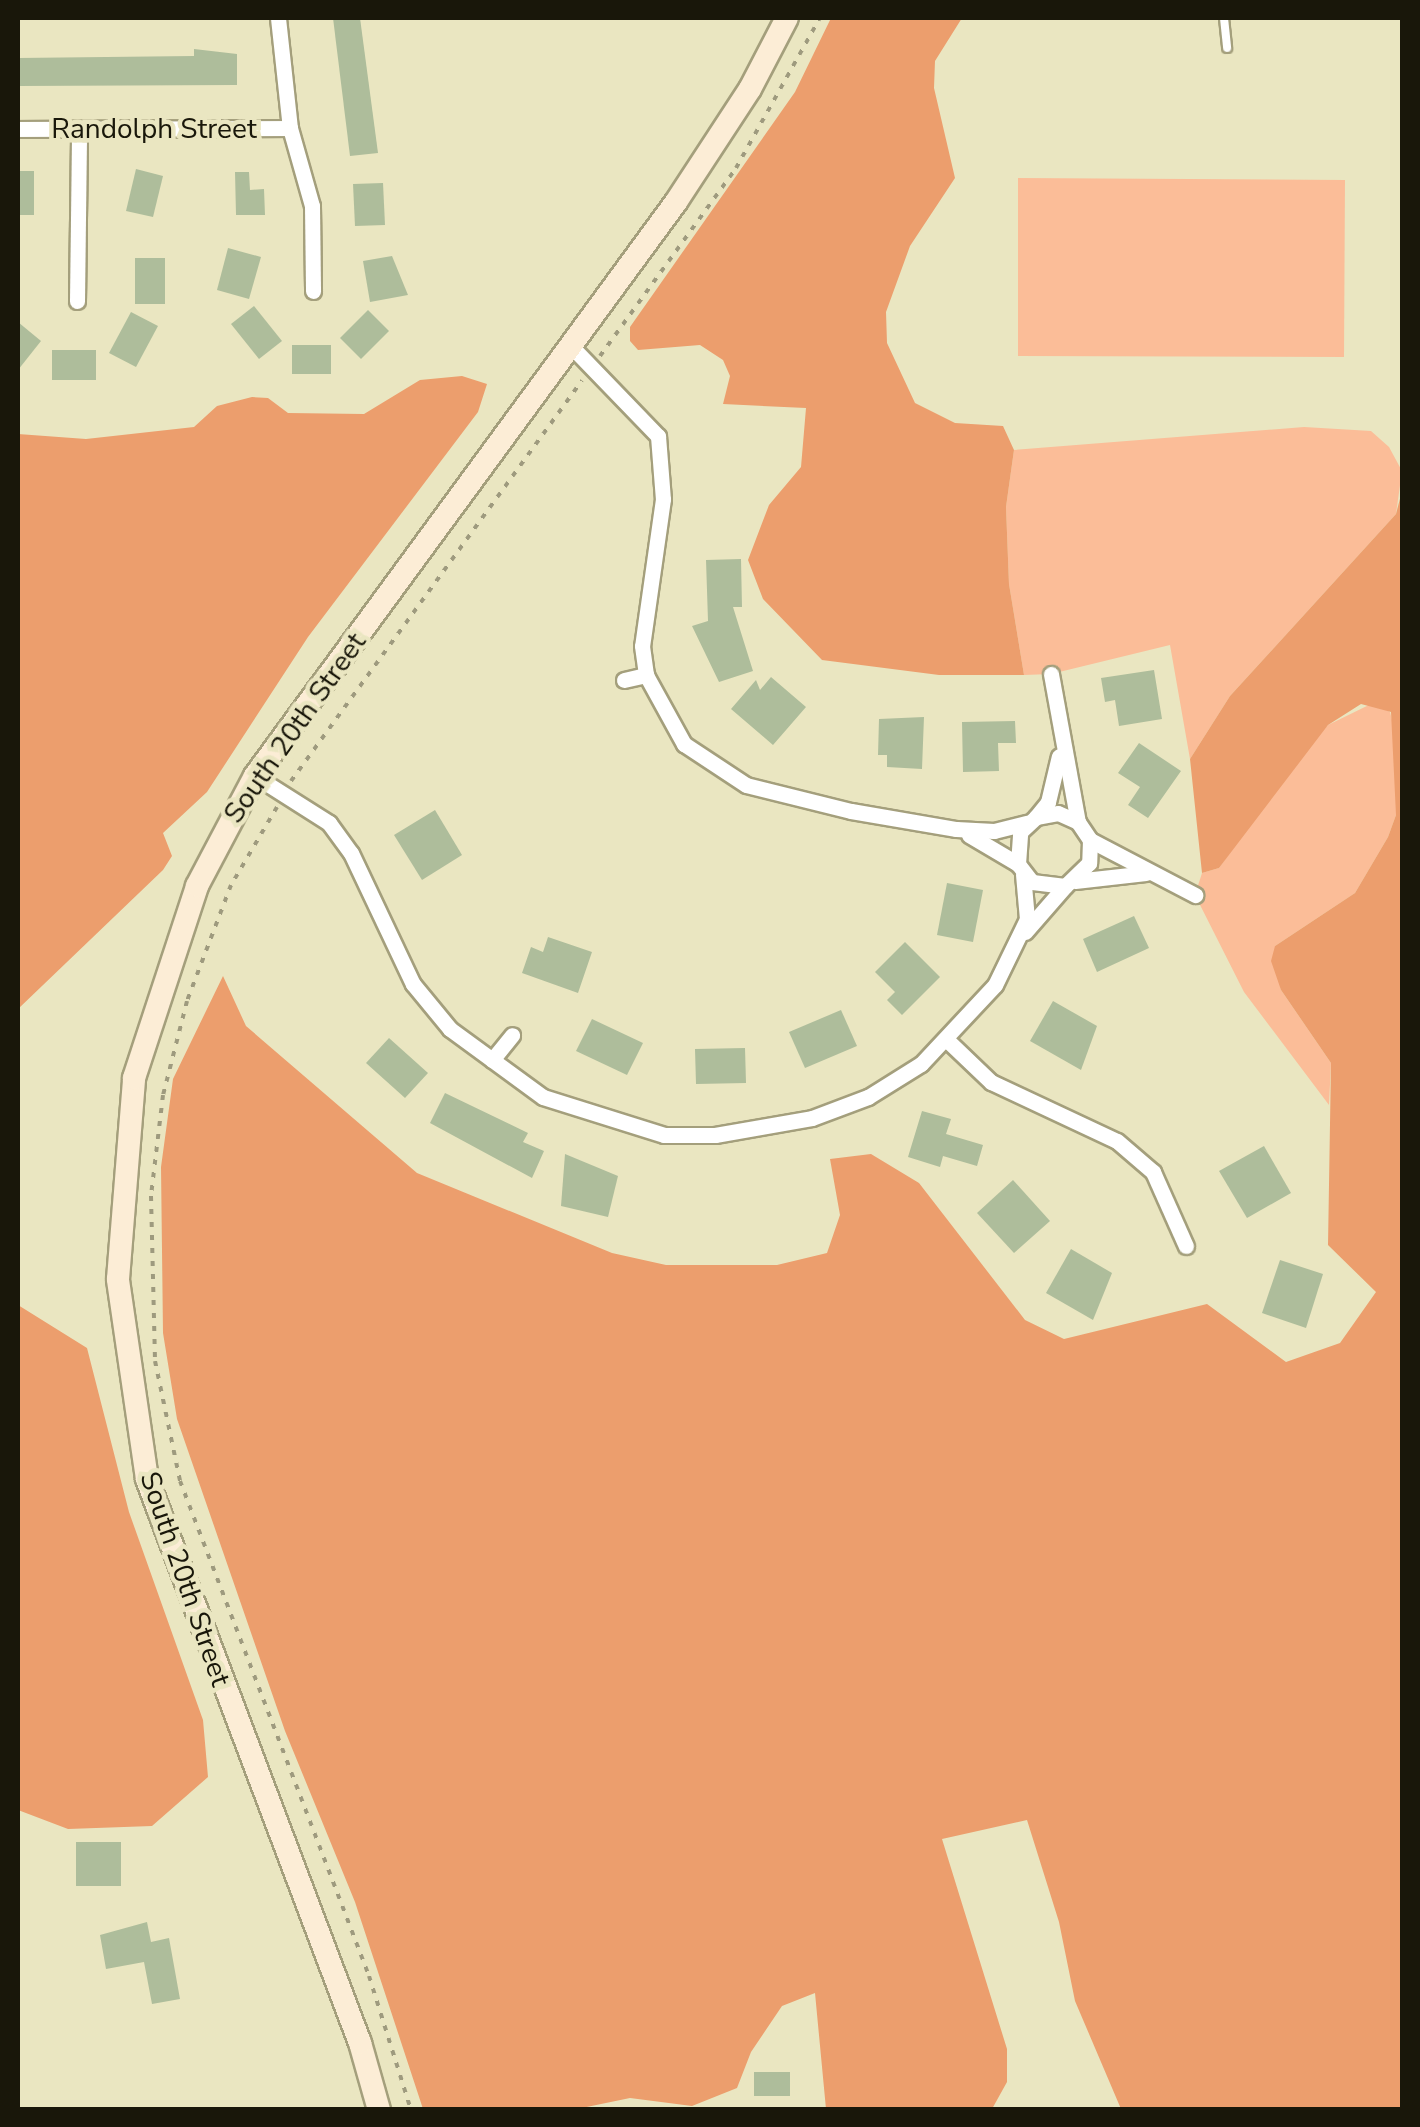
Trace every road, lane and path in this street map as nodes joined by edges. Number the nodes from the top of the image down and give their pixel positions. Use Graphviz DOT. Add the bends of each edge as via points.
graph roads {
  1 [pos="278,18"];
  2 [pos="787,18"];
  3 [pos="820,18"];
  4 [pos="1224,18"];
  5 [pos="1226,48"];
  6 [pos="290,128"];
  7 [pos="18,129"];
  8 [pos="80,131"];
  9 [pos="313,291"];
  10 [pos="77,301"];
  11 [pos="570,345"];
  12 [pos="594,364"];
  13 [pos="1051,674"];
  14 [pos="646,675"];
  15 [pos="624,680"];
  16 [pos="1061,742"];
  17 [pos="255,776"];
  18 [pos="284,794"];
  19 [pos="1031,820"];
  20 [pos="1078,822"];
  21 [pos="956,829"];
  22 [pos="1090,840"];
  23 [pos="1020,869"];
  24 [pos="1150,873"];
  25 [pos="1070,884"];
  26 [pos="1195,895"];
  27 [pos="1022,934"];
  28 [pos="512,1035"];
  29 [pos="947,1040"];
  30 [pos="492,1060"];
  31 [pos="1186,1246"];
  32 [pos="379,2110"];
  33 [pos="412,2110"];
  1 -- 6 [label="street"];
  2 -- 11 [label="main road, South 20th Street" via="686,186"];
  3 -- 12 [label="path" via="736,168"];
  4 -- 5 [label="lane"];
  6 -- 8 [label="street, Randolph Street"];
  6 -- 9 [label="street" via="312,206"];
  7 -- 8 [label="street, Randolph Street"];
  8 -- 10 [label="street"];
  11 -- 12 [label="street"];
  11 -- 17 [label="main road, South 20th Street"];
  12 -- 14 [label="street" via="658,436 664,499 642,624"];
  12 -- 18 [label="path"];
  13 -- 16 [label="street"];
  14 -- 15 [label="street"];
  14 -- 21 [label="street" via="684,744 746,784"];
  16 -- 19 [label="street" via="1056,778"];
  16 -- 20 [label="street"];
  17 -- 18 [label="street"];
  17 -- 32 [label="main road, South 20th Street" via="197,886 134,1078 119,1208 124,1350 147,1479 165,1533 360,2042"];
  18 -- 30 [label="street" via="329,823 351,853 413,984 450,1029"];
  18 -- 33 [label="path" via="231,885 187,1001 163,1095 151,1196 155,1360 180,1480 369,1976"];
  19 -- 20 [label="street" via="1058,813"];
  19 -- 21 [label="street" via="994,831"];
  19 -- 23 [label="street" via="1016,842"];
  20 -- 22 [label="street"];
  21 -- 23 [label="street"];
  22 -- 24 [label="street"];
  22 -- 25 [label="street" via="1089,863"];
  23 -- 25 [label="street" via="1042,887"];
  23 -- 27 [label="street"];
  24 -- 25 [label="street"];
  24 -- 26 [label="street"];
  25 -- 27 [label="street"];
  27 -- 29 [label="street" via="996,985"];
  28 -- 30 [label="street"];
  29 -- 30 [label="street" via="868,1097 812,1118 715,1135 664,1135 585,1115 543,1097"];
  29 -- 31 [label="street" via="992,1082 1118,1140 1153,1172"];
}
